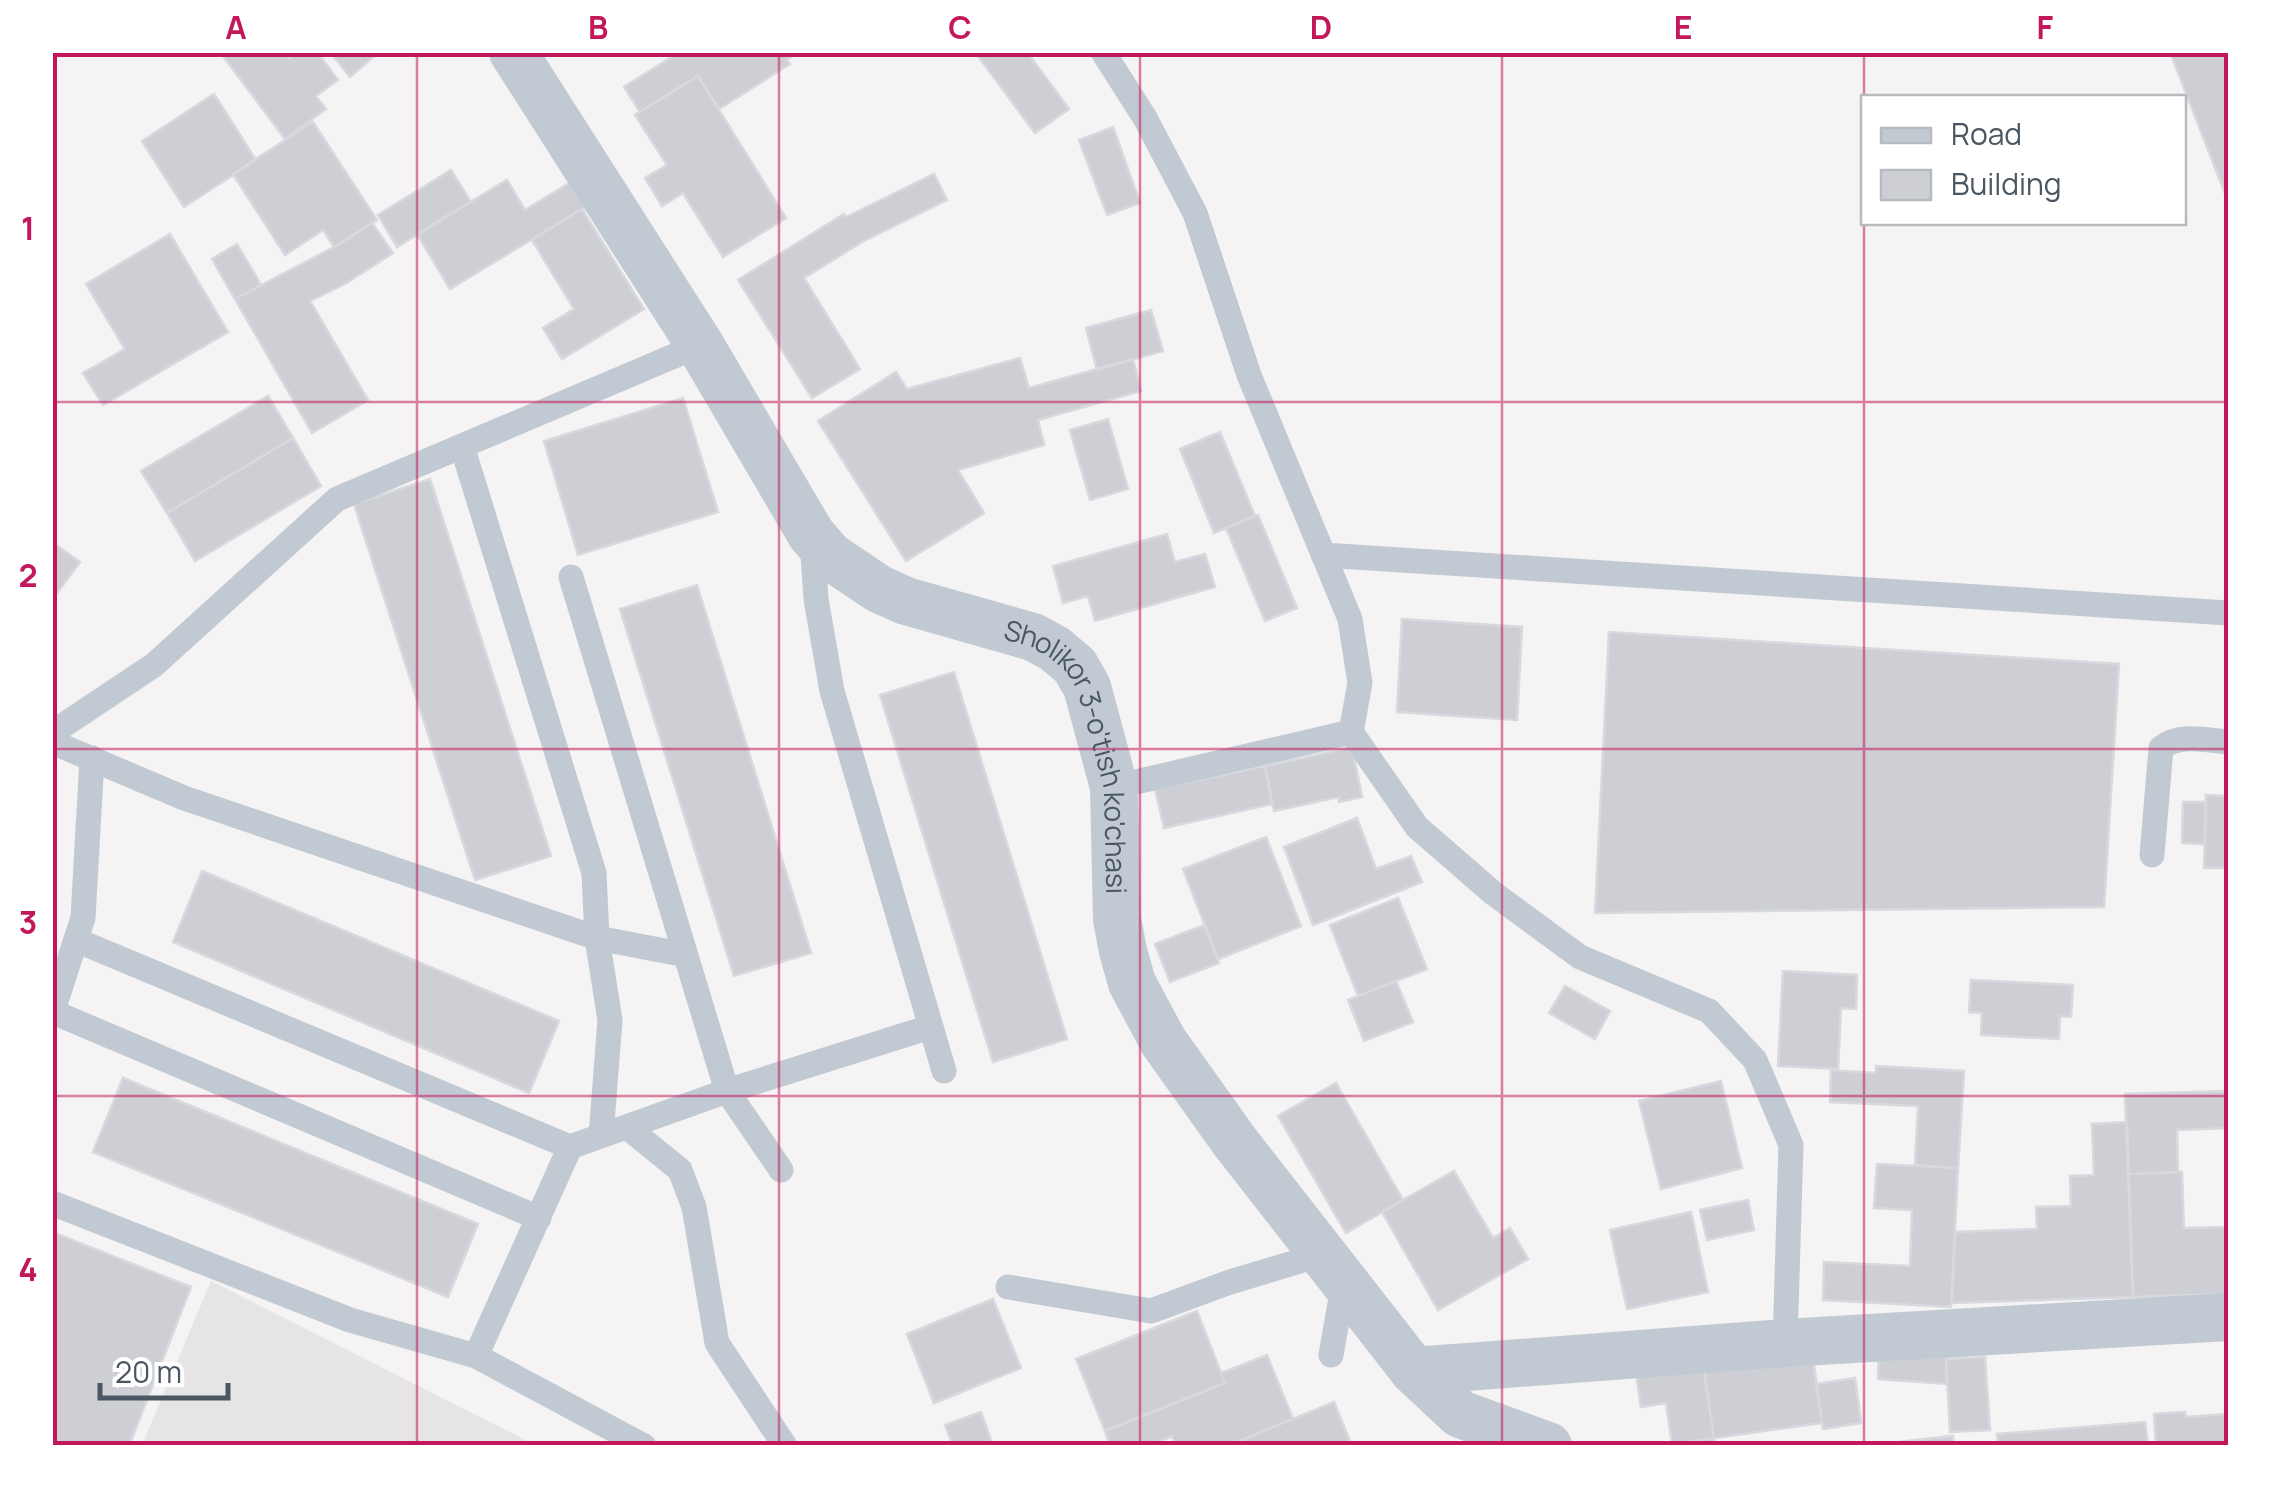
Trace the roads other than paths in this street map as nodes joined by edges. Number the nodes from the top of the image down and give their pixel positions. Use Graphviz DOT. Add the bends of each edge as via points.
graph roads {
  1 [pos="513,52"];
  2 [pos="1103,52"];
  3 [pos="700,345"];
  4 [pos="462,446"];
  5 [pos="811,534"];
  6 [pos="1323,555"];
  7 [pos="571,577"];
  8 [pos="2228,613"];
  9 [pos="1352,732"];
  10 [pos="52,733"];
  11 [pos="52,742"];
  12 [pos="2228,742"];
  13 [pos="92,758"];
  14 [pos="1114,787"];
  15 [pos="2152,855"];
  16 [pos="597,938"];
  17 [pos="76,940"];
  18 [pos="686,955"];
  19 [pos="53,1012"];
  20 [pos="930,1026"];
  21 [pos="944,1071"];
  22 [pos="727,1091"];
  23 [pos="627,1126"];
  24 [pos="601,1136"];
  25 [pos="570,1147"];
  26 [pos="781,1170"];
  27 [pos="52,1203"];
  28 [pos="539,1218"];
  29 [pos="1333,1268"];
  30 [pos="1008,1288"];
  31 [pos="2228,1317"];
  32 [pos="1786,1343"];
  33 [pos="1330,1355"];
  34 [pos="476,1356"];
  35 [pos="1414,1372"];
  36 [pos="644,1446"];
  37 [pos="785,1446"];
  38 [pos="1548,1446"];
  1 -- 3 [label="street, Sholikor 3-o'tish ko'chasi"];
  2 -- 6 [label="lane" via="1195,213 1249,374"];
  3 -- 4 [label="lane"];
  3 -- 5 [label="street, Sholikor 3-o'tish ko'chasi"];
  4 -- 10 [label="lane" via="336,499 154,665"];
  4 -- 16 [label="lane" via="594,873"];
  5 -- 14 [label="street, Sholikor 3-o'tish ko'chasi" via="830,556 878,588 1055,649 1087,688"];
  5 -- 20 [label="lane" via="832,691"];
  6 -- 8 [label="lane"];
  6 -- 9 [label="lane" via="1350,620 1360,683"];
  7 -- 18 [label="lane"];
  9 -- 14 [label="lane"];
  9 -- 32 [label="lane" via="1417,827 1494,892 1580,958 1709,1011 1756,1060 1791,1145"];
  11 -- 13 [label="lane"];
  12 -- 15 [label="lane" via="2182,738 2161,748"];
  13 -- 16 [label="lane" via="184,798"];
  13 -- 17 [label="lane" via="83,918"];
  14 -- 29 [label="street, Sholikor 3-o'tish ko'chasi" via="1117,919 1132,984 1163,1041"];
  16 -- 18 [label="lane"];
  16 -- 24 [label="lane" via="610,1020"];
  17 -- 19 [label="lane"];
  17 -- 25 [label="lane"];
  18 -- 22 [label="lane"];
  19 -- 28 [label="lane"];
  20 -- 21 [label="lane"];
  20 -- 22 [label="lane"];
  22 -- 23 [label="lane"];
  22 -- 26 [label="lane"];
  23 -- 24 [label="lane"];
  23 -- 37 [label="lane" via="680,1170 694,1208 717,1344"];
  24 -- 25 [label="lane"];
  25 -- 28 [label="lane"];
  27 -- 34 [label="lane" via="350,1320"];
  28 -- 34 [label="lane"];
  29 -- 30 [label="lane" via="1230,1282 1151,1311"];
  29 -- 33 [label="lane"];
  29 -- 35 [label="street, Sholikor 3-o'tish ko'chasi"];
  31 -- 32 [label="street"];
  32 -- 35 [label="street"];
  34 -- 36 [label="lane"];
  35 -- 38 [label="street, Sholikor 3-o'tish ko'chasi" via="1460,1414"];
}
